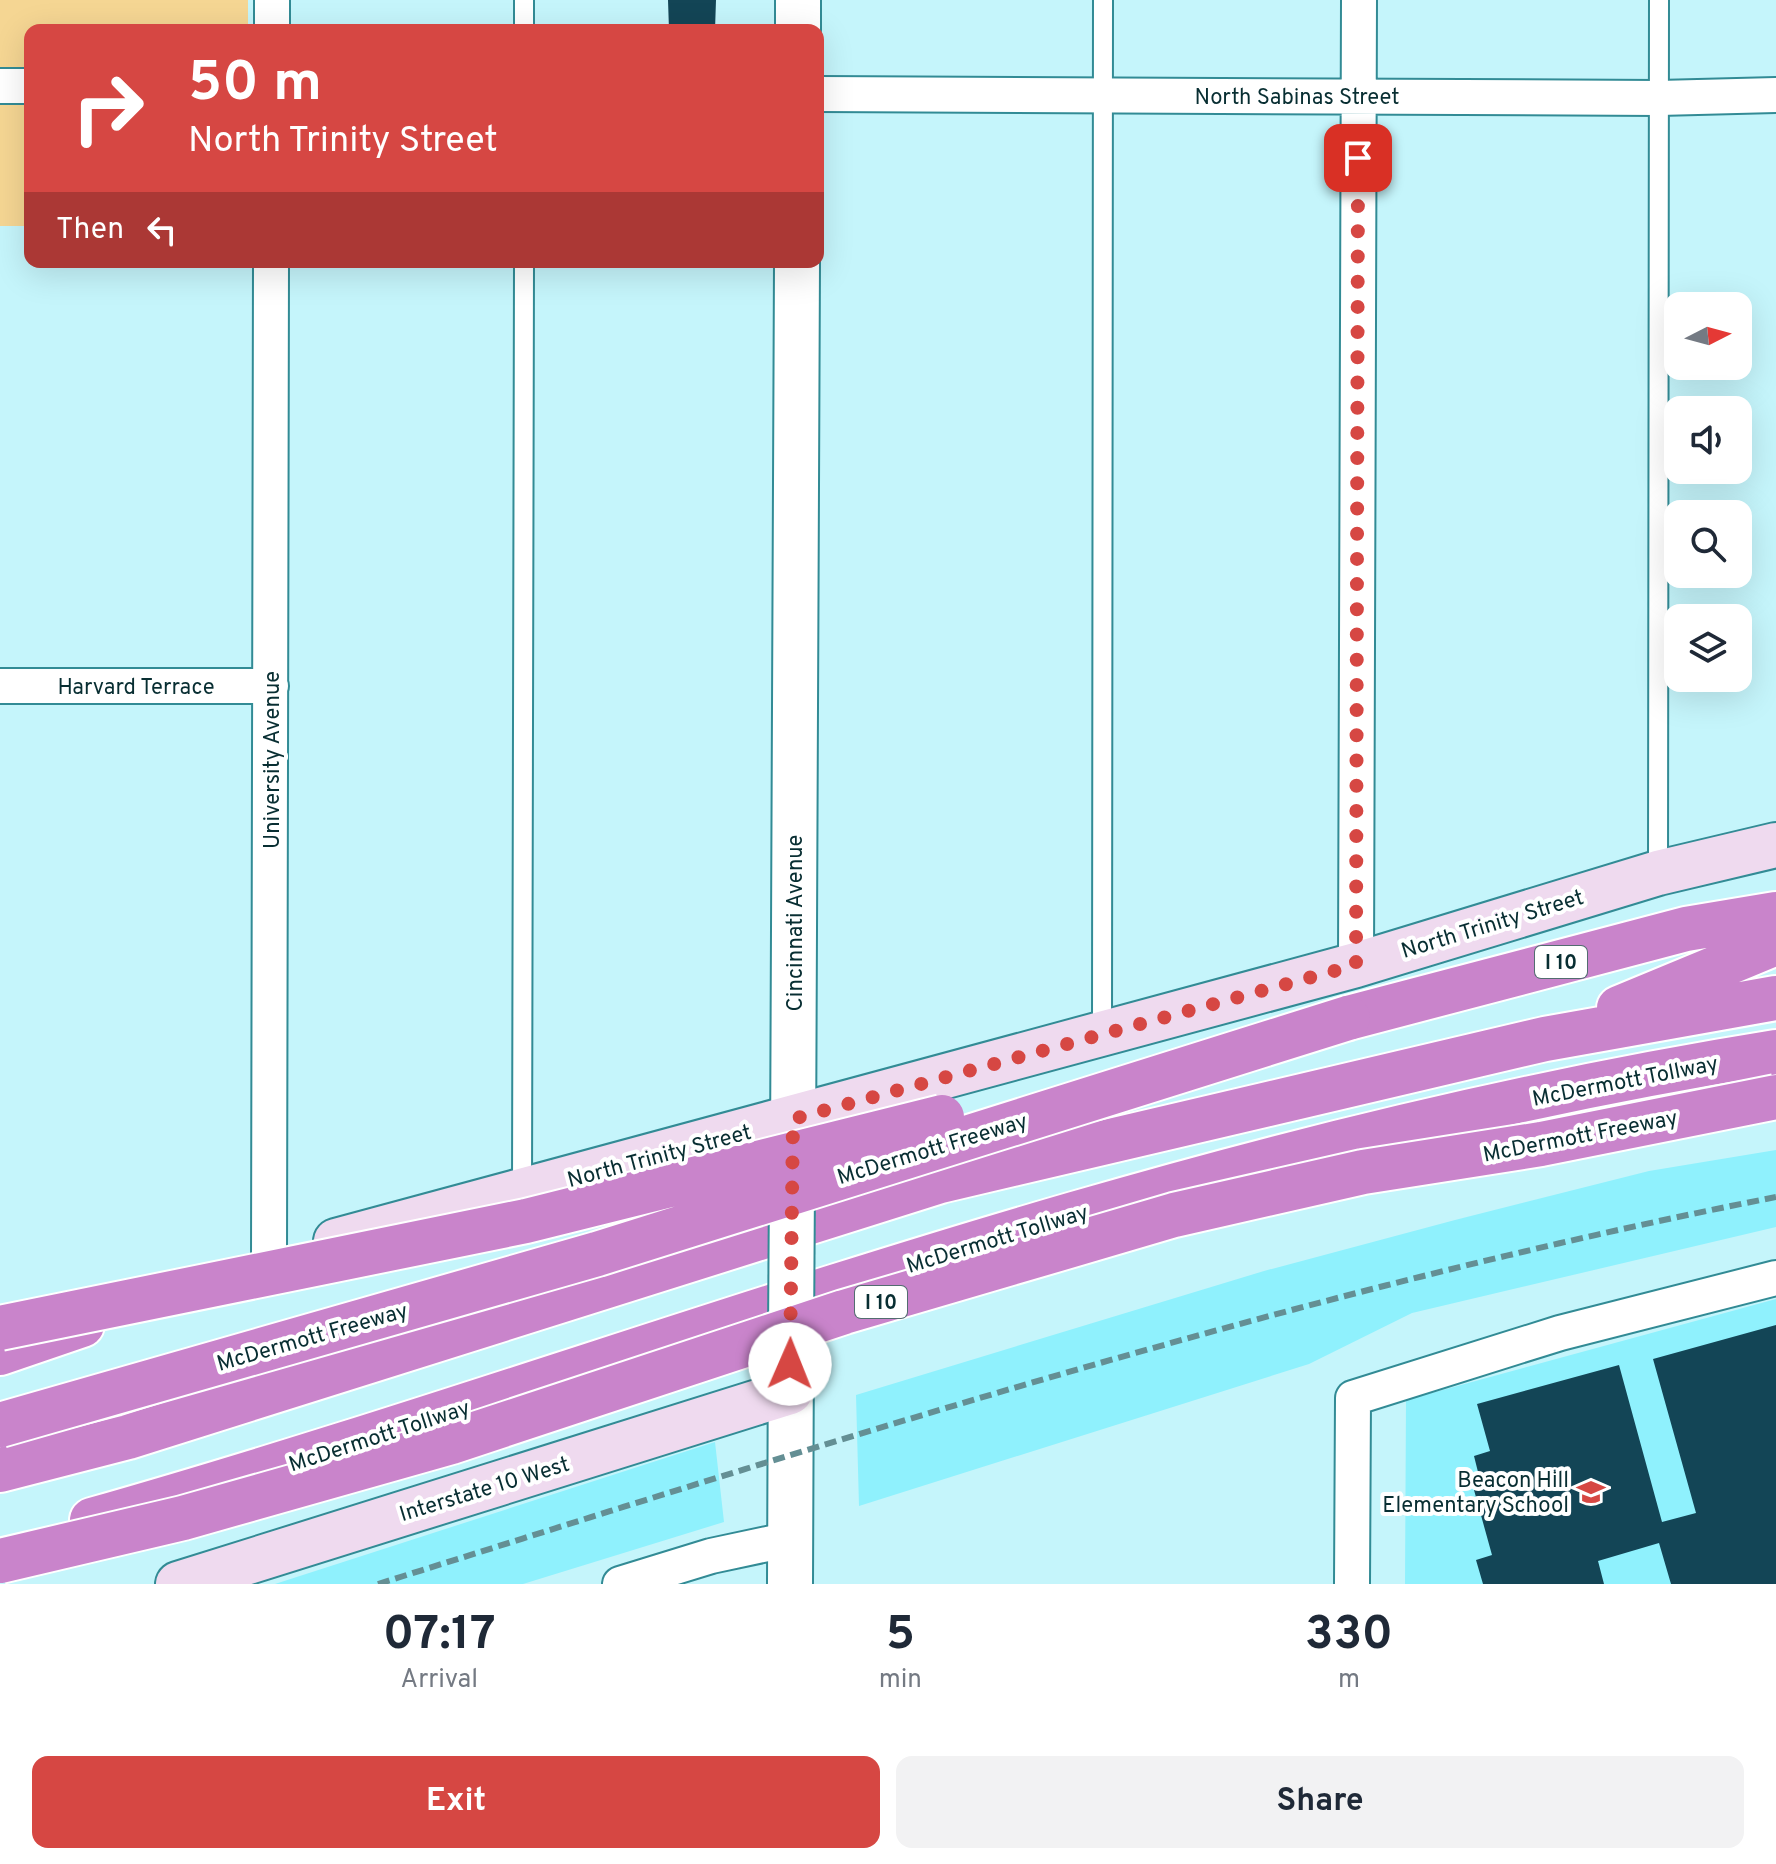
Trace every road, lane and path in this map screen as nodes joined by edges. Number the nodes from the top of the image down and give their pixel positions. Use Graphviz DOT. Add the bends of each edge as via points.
graph roads {
  1 [pos="272,0"];
  2 [pos="524,0"];
  3 [pos="798,0"];
  4 [pos="1103,0"];
  5 [pos="1359,0"];
  6 [pos="1659,0"];
  7 [pos="272,24"];
  8 [pos="524,24"];
  9 [pos="798,24"];
  10 [pos="0,86"];
  11 [pos="24,86"];
  12 [pos="824,94"];
  13 [pos="1102,95"];
  14 [pos="1776,95"];
  15 [pos="1358,96"];
  16 [pos="1659,98"];
  17 [pos="271,268"];
  18 [pos="524,268"];
  19 [pos="797,268"];
  20 [pos="0,686"];
  21 [pos="271,686"];
  22 [pos="1776,845"];
  23 [pos="1658,873"];
  24 [pos="1776,914"];
  25 [pos="1776,943"];
  26 [pos="1356,965"];
  27 [pos="1776,998"];
  28 [pos="1348,1018"];
  29 [pos="1102,1035"];
  30 [pos="1545,1039"];
  31 [pos="1776,1054"];
  32 [pos="1776,1097"];
  33 [pos="793,1119"];
  34 [pos="522,1191"];
  35 [pos="269,1259"];
  36 [pos="1776,1278"];
  37 [pos="0,1317"];
  38 [pos="0,1328"];
  39 [pos="0,1353"];
  40 [pos="790,1392"];
  41 [pos="0,1425"];
  42 [pos="0,1470"];
  43 [pos="791,1539"];
  44 [pos="0,1541"];
  45 [pos="0,1561"];
  46 [pos="178,1584"];
  47 [pos="620,1584"];
  48 [pos="790,1584"];
  49 [pos="1352,1584"];
  1 -- 7 [label="street"];
  2 -- 8 [label="lane"];
  3 -- 9 [label="street"];
  4 -- 13 [label="lane"];
  5 -- 15 [label="street"];
  6 -- 16 [label="lane"];
  10 -- 11 [label="street"];
  12 -- 13 [label="street, North Sabinas Street"];
  13 -- 15 [label="street, North Sabinas Street"];
  13 -- 29 [label="lane"];
  14 -- 16 [label="street, North Sabinas Street"];
  15 -- 16 [label="street, North Sabinas Street"];
  15 -- 26 [label="street"];
  16 -- 23 [label="lane"];
  17 -- 21 [label="street, University Avenue"];
  18 -- 34 [label="lane"];
  19 -- 33 [label="street, Cincinnati Avenue"];
  20 -- 21 [label="street, Harvard Terrace"];
  21 -- 35 [label="street, University Avenue"];
  22 -- 23 [label="main road, North Trinity Street"];
  23 -- 26 [label="main road, North Trinity Street"];
  24 -- 28 [label="highway, McDermott Freeway / I 10" via="1686,929"];
  25 -- 30 [label="highway"];
  26 -- 29 [label="main road, North Trinity Street"];
  27 -- 30 [label="highway"];
  28 -- 38 [label="highway, bridge" via="526,1221"];
  28 -- 41 [label="highway, McDermott Freeway / I 10, bridge" via="597,1254"];
  29 -- 33 [label="main road, North Trinity Street"];
  30 -- 42 [label="highway" via="940,1181 128,1437"];
  31 -- 44 [label="highway, McDermott Tollway" via="1521,1100 1076,1213 301,1460"];
  32 -- 45 [label="highway, McDermott Freeway / I 10, bridge" via="1541,1144 1363,1172 1174,1215 844,1312 420,1451 183,1518"];
  33 -- 34 [label="main road, North Trinity Street"];
  33 -- 40 [label="street, Cincinnati Avenue, bridge"];
  34 -- 35 [label="main road, North Trinity Street"];
  35 -- 37 [label="main road, North Trinity Street"];
  35 -- 39 [label="highway"];
  36 -- 49 [label="street" via="1560,1333 1353,1398"];
  40 -- 43 [label="street, Cincinnati Avenue"];
  40 -- 46 [label="main road, Interstate 10 West"];
  43 -- 47 [label="street"];
  43 -- 48 [label="street, Cincinnati Avenue"];
}
